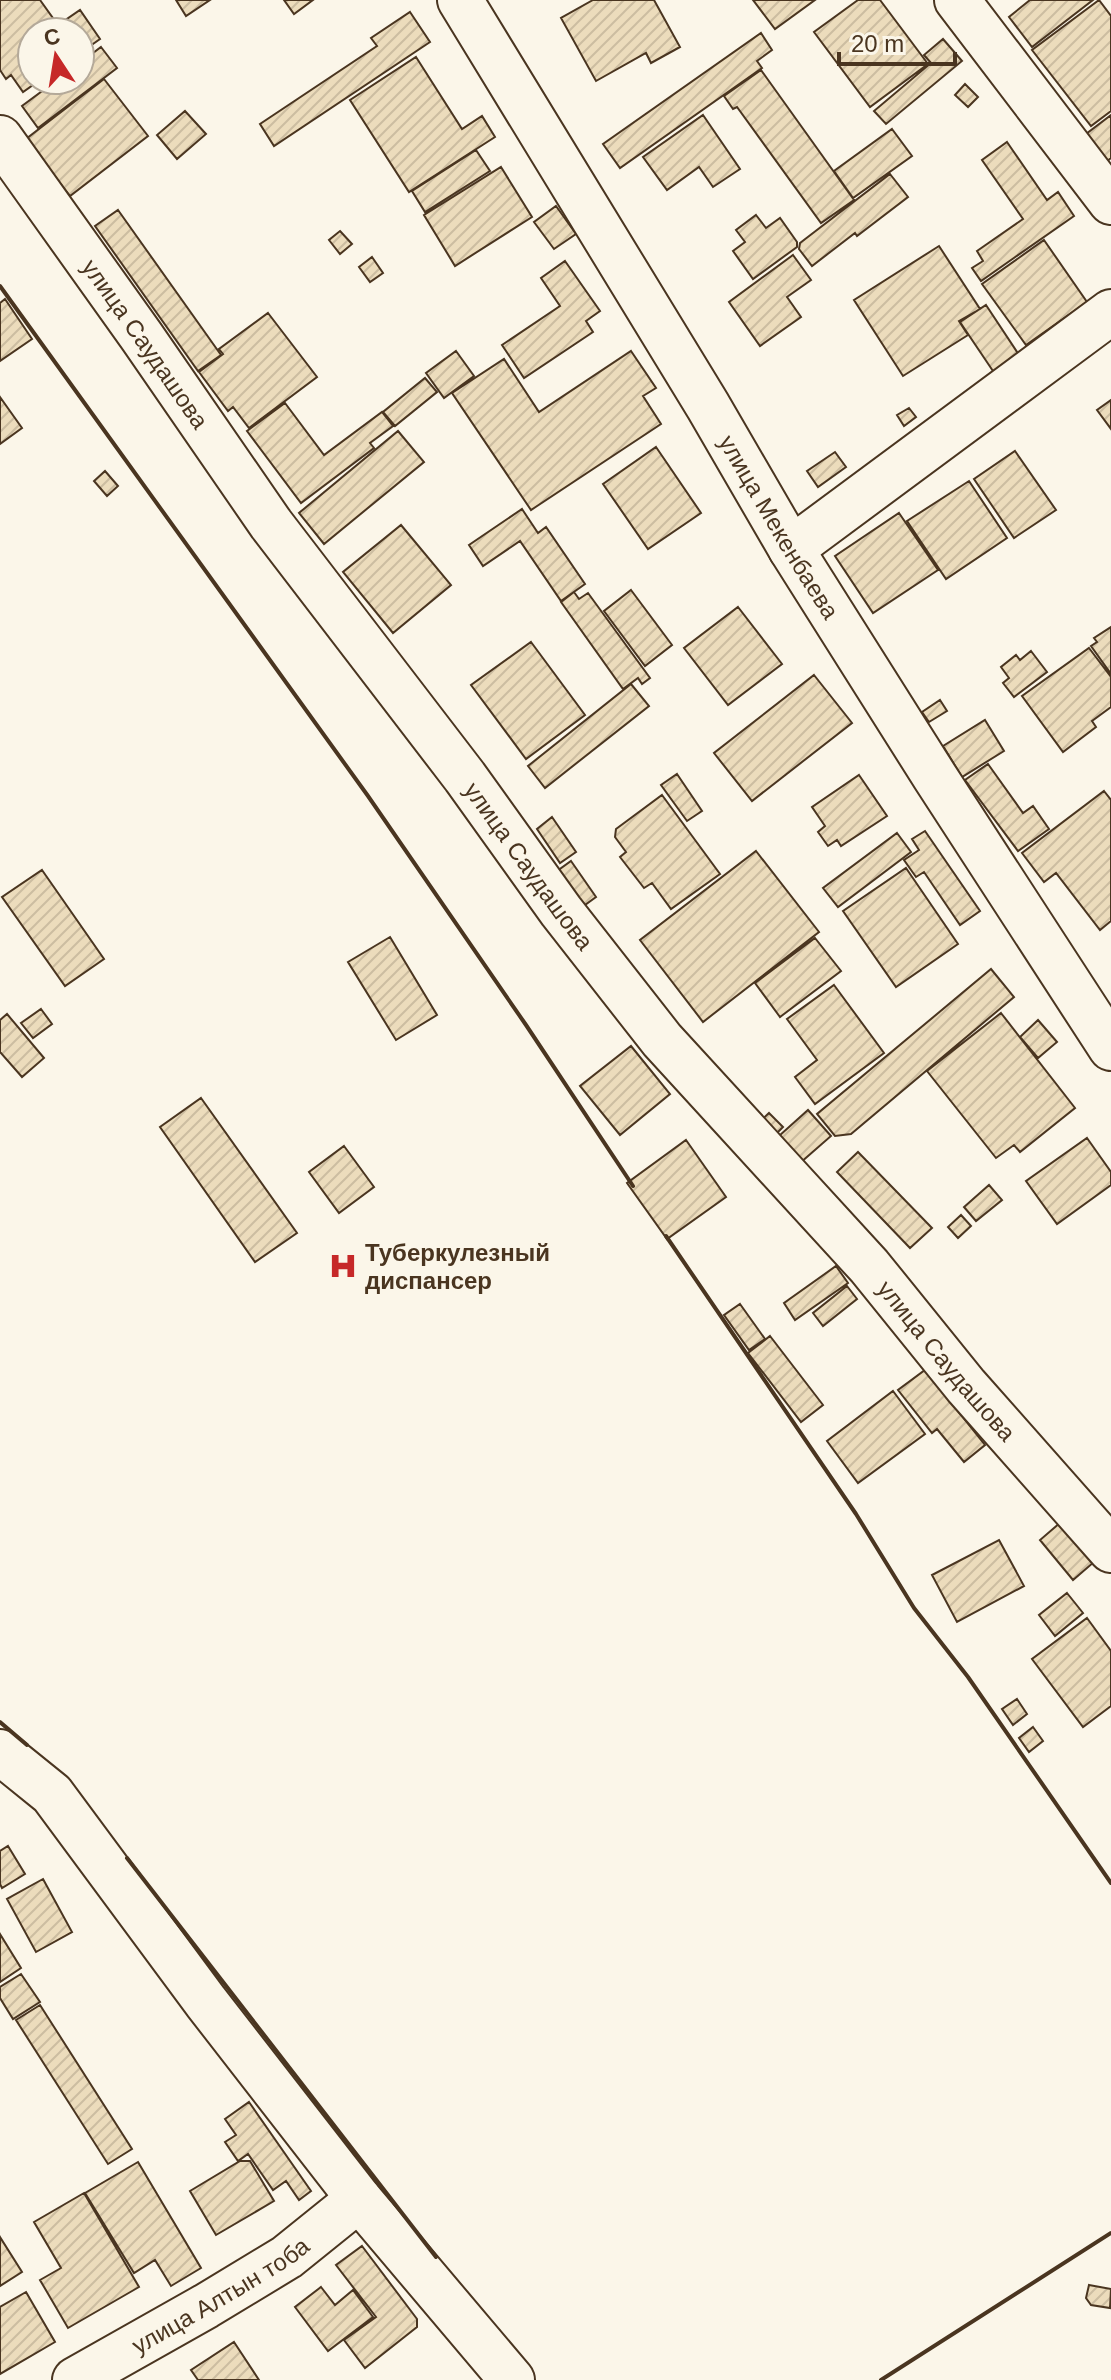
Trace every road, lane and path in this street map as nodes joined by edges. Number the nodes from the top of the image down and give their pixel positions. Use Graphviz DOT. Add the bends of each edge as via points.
graph roads {
  1 [pos="460,0"];
  2 [pos="957,0"];
  3 [pos="0,138"];
  4 [pos="1111,202"];
  5 [pos="1111,312"];
  6 [pos="791,549"];
  7 [pos="1111,1048"];
  8 [pos="1111,1550"];
  9 [pos="0,1752"];
  10 [pos="359,2199"];
  11 [pos="75,2380"];
  12 [pos="512,2380"];
  1 -- 6 [label="street, улица Мекенбаева"];
  2 -- 4 [label="street"];
  3 -- 8 [label="street, улица Саудашова" via="271,524 653,1028 869,1266"];
  5 -- 6 [label="street"];
  6 -- 7 [label="street, улица Мекенбаева"];
  9 -- 10 [label="street" via="52,1794"];
  10 -- 11 [label="street, улица Алтын тоба" via="287,2257"];
  10 -- 12 [label="street"];
}
